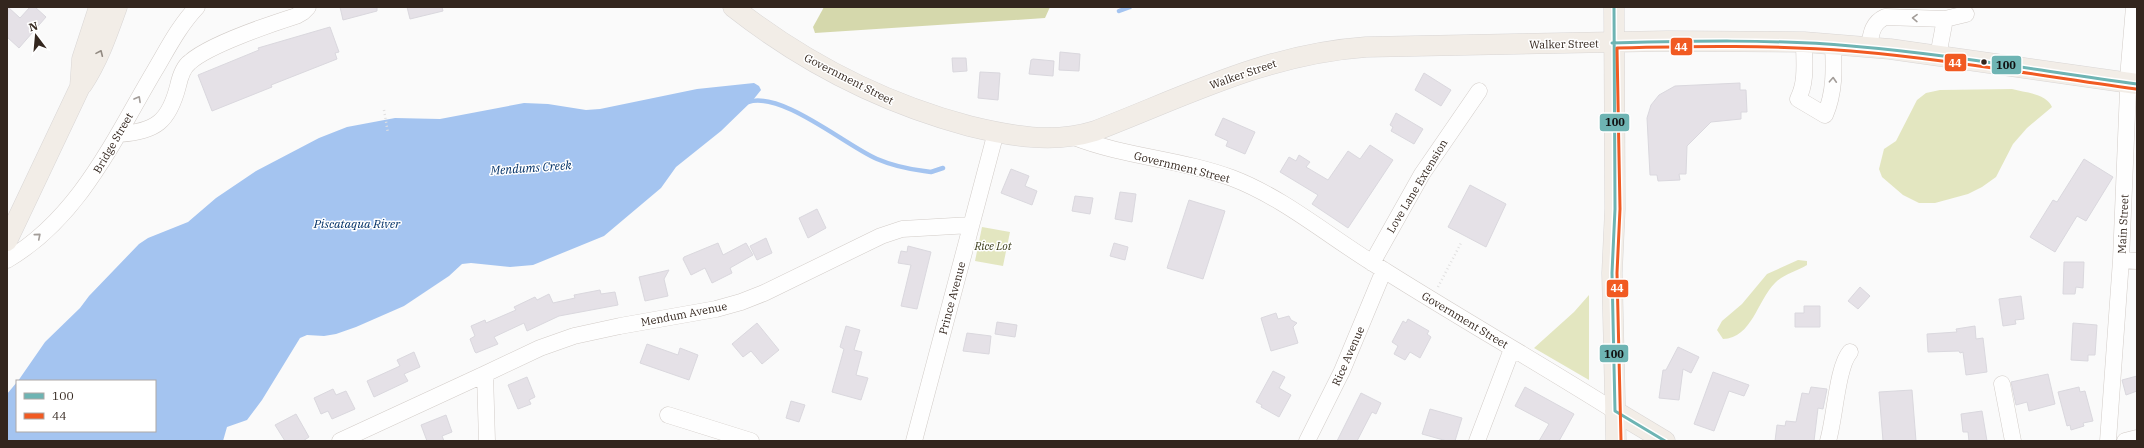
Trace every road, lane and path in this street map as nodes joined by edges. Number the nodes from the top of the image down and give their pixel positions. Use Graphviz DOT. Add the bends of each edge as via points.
graph roads {
  1 [pos="99,7"];
  2 [pos="117,7"];
  3 [pos="197,7"];
  4 [pos="308,7"];
  5 [pos="733,7"];
  6 [pos="1614,7"];
  7 [pos="2134,7"];
  8 [pos="1966,14"];
  9 [pos="1945,19"];
  10 [pos="1804,42"];
  11 [pos="1612,43"];
  12 [pos="1833,44"];
  13 [pos="1869,47"];
  14 [pos="1938,56"];
  15 [pos="2133,84"];
  16 [pos="80,87"];
  17 [pos="1479,91"];
  18 [pos="384,110"];
  19 [pos="996,132"];
  20 [pos="388,133"];
  21 [pos="119,134"];
  22 [pos="1074,137"];
  23 [pos="971,225"];
  24 [pos="7,241"];
  25 [pos="1461,243"];
  26 [pos="7,260"];
  27 [pos="2129,261"];
  28 [pos="1378,267"];
  29 [pos="1437,289"];
  30 [pos="1512,349"];
  31 [pos="1850,352"];
  32 [pos="485,374"];
  33 [pos="2002,384"];
  34 [pos="1615,411"];
  35 [pos="668,415"];
  36 [pos="2137,438"];
  37 [pos="340,441"];
  38 [pos="487,441"];
  39 [pos="751,441"];
  40 [pos="914,441"];
  41 [pos="1307,441"];
  42 [pos="1477,441"];
  43 [pos="1616,441"];
  44 [pos="1665,441"];
  45 [pos="1828,441"];
  46 [pos="2013,441"];
  47 [pos="2108,441"];
  48 [pos="2125,441"];
  1 -- 16 [label="main road" via="82,59"];
  16 -- 2 [label="main road, one-way" via="93,70"];
  21 -- 3 [label="street, Bridge Street, one-way" via="180,27"];
  4 -- 21 [label="street" via="296,16 231,40 195,58 184,70 172,108 163,122 133,133"];
  5 -- 19 [label="main road, Government Street" via="798,53 867,90 898,104 943,119"];
  6 -- 11 [label="main road"];
  7 -- 15 [label="street, Main Street"];
  8 -- 9 [label="street"];
  9 -- 13 [label="street, one-way" via="1885,17 1877,20 1873,27"];
  9 -- 14 [label="street"];
  10 -- 11 [label="main road, Walker Street"];
  10 -- 12 [label="main road, Walker Street"];
  10 -- 12 [label="street, one-way" via="1803,89 1798,99 1825,115 1834,81"];
  11 -- 22 [label="main road, Walker Street" via="1391,46 1318,53 1290,58 1235,75 1128,119"];
  11 -- 34 [label="main road"];
  12 -- 13 [label="main road, Walker Street"];
  13 -- 14 [label="main road, Walker Street"];
  14 -- 15 [label="main road, Walker Street"];
  15 -- 27 [label="street, Main Street"];
  16 -- 24 [label="main road"];
  17 -- 28 [label="street, Love Lane Extension" via="1422,174"];
  18 -- 20 [label="path"];
  19 -- 22 [label="main road, Government Street" via="1046,138"];
  19 -- 23 [label="street, Prince Avenue"];
  26 -- 21 [label="street, Bridge Street, one-way" via="54,223 71,204 105,158"];
  22 -- 28 [label="street, Government Street" via="1110,150 1232,178 1279,202"];
  23 -- 32 [label="street, Mendum Avenue" via="902,229 881,236 741,302 574,336"];
  23 -- 40 [label="street, Prince Avenue"];
  25 -- 29 [label="path"];
  27 -- 47 [label="street, Main Street"];
  28 -- 30 [label="street, Government Street"];
  28 -- 41 [label="street, Rice Avenue" via="1342,371"];
  30 -- 34 [label="street, Government Street"];
  30 -- 42 [label="street"];
  31 -- 45 [label="street" via="1842,365 1834,420"];
  32 -- 37 [label="street, Mendum Avenue"];
  32 -- 38 [label="street"];
  33 -- 46 [label="street"];
  34 -- 43 [label="main road"];
  34 -- 44 [label="main road, Government Street"];
  35 -- 39 [label="street"];
  36 -- 48 [label="street"];
}
